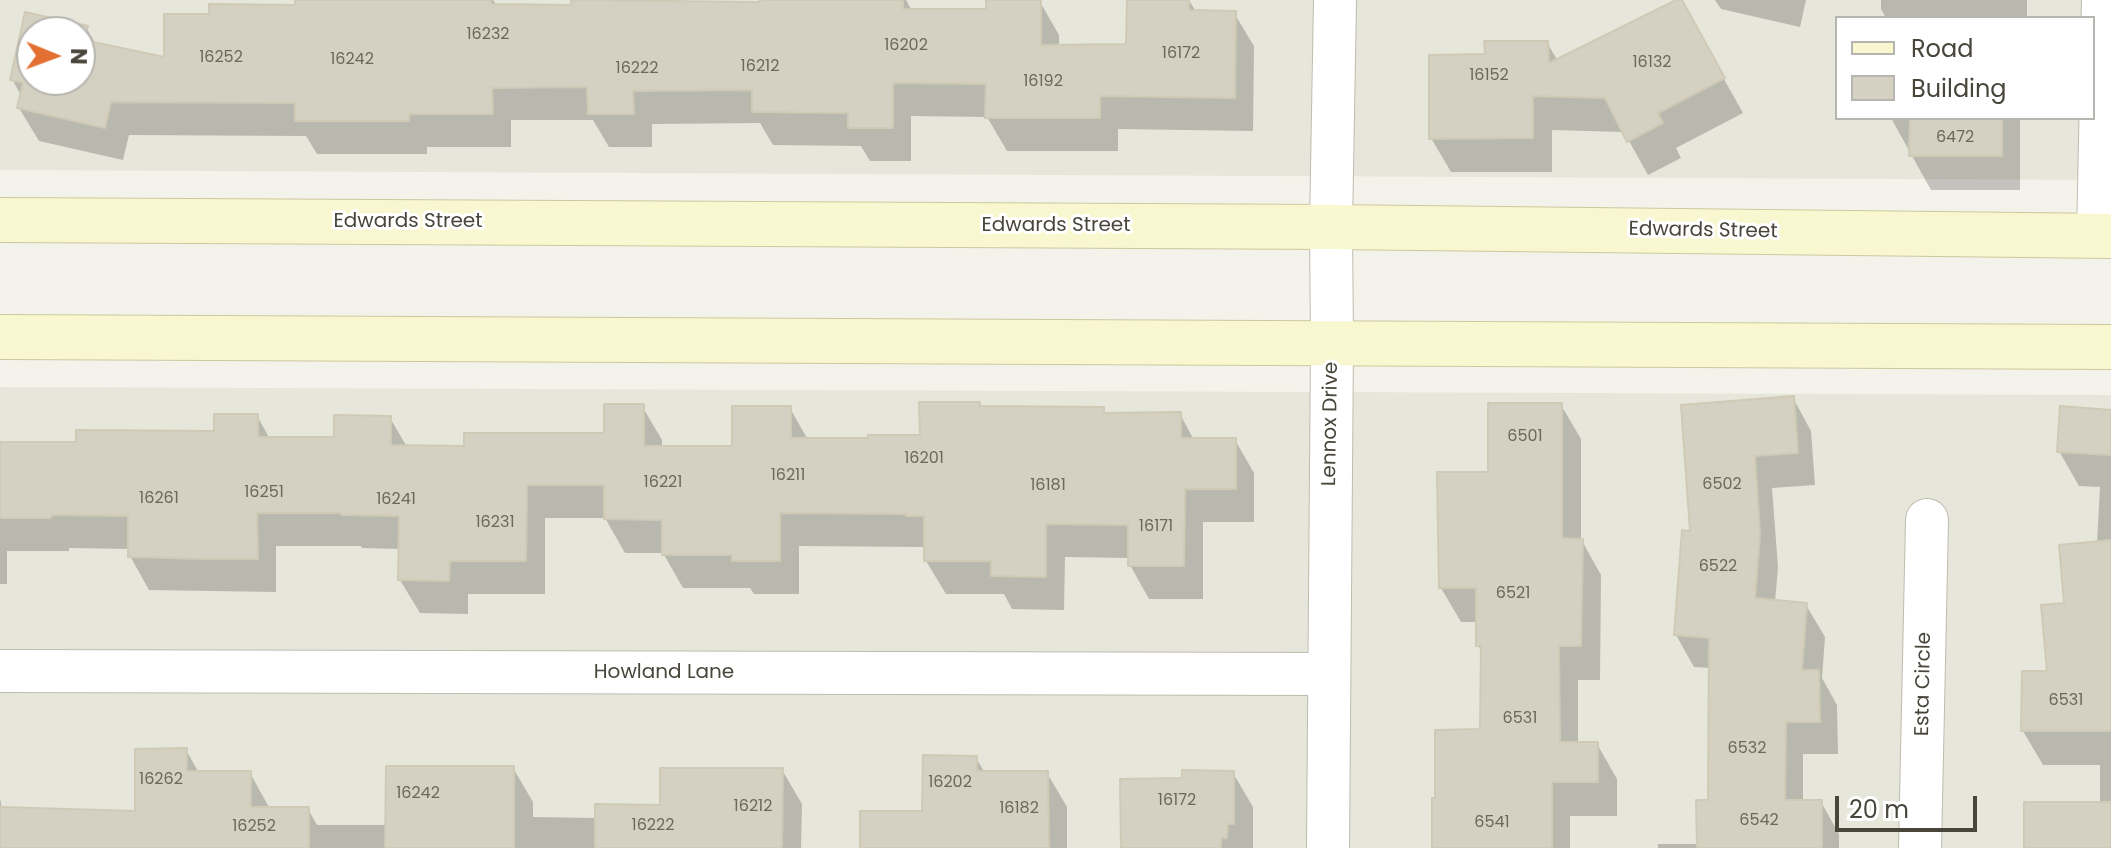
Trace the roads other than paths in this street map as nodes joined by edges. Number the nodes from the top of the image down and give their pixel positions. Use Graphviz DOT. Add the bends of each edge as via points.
graph roads {
  1 [pos="1335,0"];
  2 [pos="2103,0"];
  3 [pos="0,220"];
  4 [pos="1331,227"];
  5 [pos="2104,236"];
  6 [pos="0,337"];
  7 [pos="1332,344"];
  8 [pos="2111,347"];
  9 [pos="1927,520"];
  10 [pos="0,671"];
  11 [pos="1328,674"];
  12 [pos="1328,848"];
  13 [pos="1920,848"];
  1 -- 4 [label="street, Lennox Drive"];
  2 -- 5 [label="street"];
  3 -- 4 [label="main road, Edwards Street"];
  4 -- 5 [label="main road, Edwards Street"];
  4 -- 7 [label="street, Lennox Drive"];
  6 -- 7 [label="main road"];
  7 -- 8 [label="main road"];
  7 -- 11 [label="street, Lennox Drive"];
  9 -- 13 [label="street, Esta Circle"];
  10 -- 11 [label="street, Howland Lane"];
  11 -- 12 [label="street, Lennox Drive"];
}
